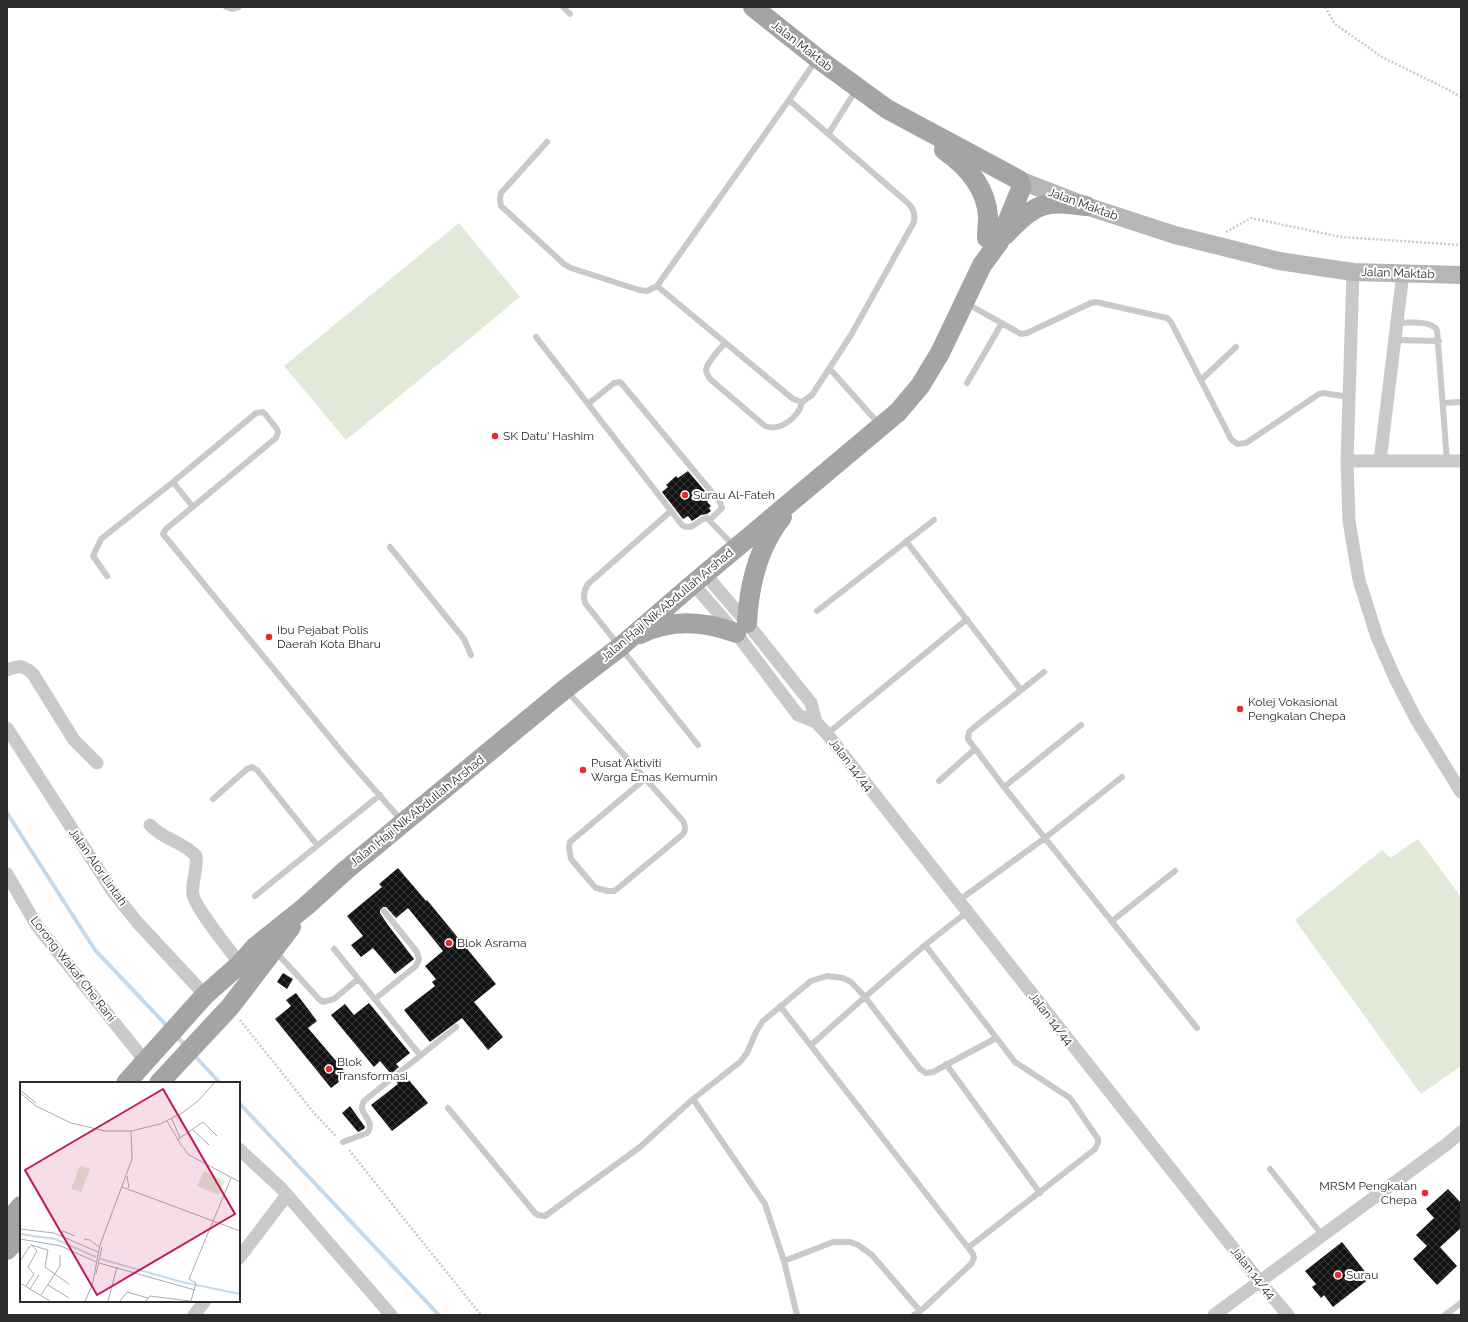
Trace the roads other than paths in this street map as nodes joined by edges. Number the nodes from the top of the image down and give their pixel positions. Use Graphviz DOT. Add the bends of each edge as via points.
graph roads {
  1 [pos="226,7"];
  2 [pos="239,7"];
  3 [pos="563,7"];
  4 [pos="753,7"];
  5 [pos="570,14"];
  6 [pos="816,58"];
  7 [pos="857,88"];
  8 [pos="789,100"];
  9 [pos="887,109"];
  10 [pos="829,133"];
  11 [pos="547,142"];
  12 [pos="1019,180"];
  13 [pos="1086,206"];
  14 [pos="993,240"];
  15 [pos="1353,272"];
  16 [pos="1402,273"];
  17 [pos="1461,275"];
  18 [pos="657,286"];
  19 [pos="964,302"];
  20 [pos="1397,323"];
  21 [pos="1002,324"];
  22 [pos="536,337"];
  23 [pos="1395,340"];
  24 [pos="1439,341"];
  25 [pos="725,343"];
  26 [pos="1236,347"];
  27 [pos="830,368"];
  28 [pos="1201,380"];
  29 [pos="967,383"];
  30 [pos="1349,397"];
  31 [pos="802,402"];
  32 [pos="1461,402"];
  33 [pos="1443,403"];
  34 [pos="588,404"];
  35 [pos="882,427"];
  36 [pos="1347,461"];
  37 [pos="1380,461"];
  38 [pos="1447,461"];
  39 [pos="1461,461"];
  40 [pos="173,482"];
  41 [pos="810,486"];
  42 [pos="193,507"];
  43 [pos="671,511"];
  44 [pos="710,520"];
  45 [pos="934,520"];
  46 [pos="906,541"];
  47 [pos="390,547"];
  48 [pos="736,548"];
  49 [pos="107,576"];
  50 [pos="699,579"];
  51 [pos="817,612"];
  52 [pos="967,619"];
  53 [pos="742,628"];
  54 [pos="620,647"];
  55 [pos="471,655"];
  56 [pos="7,670"];
  57 [pos="1044,672"];
  58 [pos="565,689"];
  59 [pos="1021,690"];
  60 [pos="1081,726"];
  61 [pos="7,728"];
  62 [pos="827,734"];
  63 [pos="698,745"];
  64 [pos="975,750"];
  65 [pos="97,763"];
  66 [pos="1122,777"];
  67 [pos="645,779"];
  68 [pos="939,781"];
  69 [pos="1004,787"];
  70 [pos="1461,792"];
  71 [pos="380,795"];
  72 [pos="213,799"];
  73 [pos="403,822"];
  74 [pos="150,825"];
  75 [pos="1045,838"];
  76 [pos="317,845"];
  77 [pos="1175,871"];
  78 [pos="7,874"];
  79 [pos="255,896"];
  80 [pos="958,902"];
  81 [pos="305,907"];
  82 [pos="384,911"];
  83 [pos="966,912"];
  84 [pos="1112,921"];
  85 [pos="925,945"];
  86 [pos="334,948"];
  87 [pos="274,950"];
  88 [pos="240,964"];
  89 [pos="358,979"];
  90 [pos="865,997"];
  91 [pos="201,999"];
  92 [pos="374,999"];
  93 [pos="780,1006"];
  94 [pos="456,1027"];
  95 [pos="1197,1028"];
  96 [pos="996,1038"];
  97 [pos="811,1045"];
  98 [pos="420,1055"];
  99 [pos="145,1061"];
  100 [pos="946,1064"];
  101 [pos="127,1082"];
  102 [pos="163,1082"];
  103 [pos="693,1099"];
  104 [pos="448,1108"];
  105 [pos="1461,1132"];
  106 [pos="343,1142"];
  107 [pos="240,1150"];
  108 [pos="1270,1169"];
  109 [pos="1040,1193"];
  110 [pos="287,1194"];
  111 [pos="20,1207"];
  112 [pos="7,1223"];
  113 [pos="1323,1236"];
  114 [pos="969,1247"];
  115 [pos="240,1257"];
  116 [pos="784,1262"];
  117 [pos="1260,1282"];
  118 [pos="204,1302"];
  119 [pos="1461,1303"];
  120 [pos="920,1311"];
  121 [pos="194,1315"];
  122 [pos="391,1315"];
  123 [pos="797,1315"];
  124 [pos="914,1315"];
  125 [pos="1214,1315"];
  126 [pos="1288,1315"];
  127 [pos="1445,1315"];
  1 -- 2 [label="lane"];
  3 -- 5 [label="lane"];
  4 -- 6 [label="main road, Jalan Maktab"];
  6 -- 7 [label="main road, Jalan Maktab"];
  6 -- 8 [label="lane"];
  7 -- 9 [label="main road, Jalan Maktab"];
  7 -- 10 [label="lane"];
  8 -- 10 [label="lane"];
  8 -- 18 [label="lane"];
  9 -- 12 [label="main road, Jalan Maktab"];
  9 -- 14 [label="main road" via="959,161 971,174 985,201"];
  10 -- 27 [label="lane" via="909,204 915,215 914,222"];
  11 -- 18 [label="lane" via="501,193 501,206 571,268 639,290 648,291"];
  12 -- 13 [label="street, Jalan Maktab"];
  12 -- 14 [label="main road, Jalan Haji Nik Abdullah Arshad" via="1020,191"];
  13 -- 14 [label="main road" via="1062,203 1034,209"];
  13 -- 15 [label="street, Jalan Maktab" via="1206,243 1279,261"];
  14 -- 19 [label="main road, Jalan Haji Nik Abdullah Arshad"];
  15 -- 16 [label="street, Jalan Maktab"];
  15 -- 30 [label="street"];
  16 -- 17 [label="street, Jalan Maktab"];
  16 -- 20 [label="street"];
  18 -- 25 [label="lane"];
  19 -- 21 [label="lane"];
  19 -- 35 [label="main road, Jalan Haji Nik Abdullah Arshad" via="940,353 920,386"];
  20 -- 23 [label="street"];
  20 -- 24 [label="lane" via="1432,325 1438,330"];
  21 -- 28 [label="lane" via="1024,334 1096,302 1164,317 1171,322"];
  21 -- 29 [label="lane"];
  22 -- 34 [label="lane"];
  23 -- 24 [label="lane"];
  23 -- 37 [label="street"];
  24 -- 33 [label="lane"];
  25 -- 31 [label="lane" via="793,399"];
  25 -- 31 [label="lane" via="709,364 707,374 764,426 770,428 783,425 798,412"];
  26 -- 28 [label="lane"];
  27 -- 31 [label="lane" via="812,395"];
  27 -- 35 [label="lane"];
  28 -- 30 [label="lane" via="1231,439 1237,444 1246,443 1319,394"];
  30 -- 36 [label="street"];
  32 -- 33 [label="lane"];
  33 -- 38 [label="lane"];
  34 -- 43 [label="lane"];
  34 -- 44 [label="lane" via="614,383 620,382 720,502 722,508"];
  35 -- 41 [label="main road, Jalan Haji Nik Abdullah Arshad"];
  36 -- 37 [label="street"];
  36 -- 70 [label="street" via="1349,521 1359,580 1377,637 1416,719"];
  37 -- 38 [label="street"];
  38 -- 39 [label="street"];
  40 -- 42 [label="lane"];
  40 -- 42 [label="lane" via="256,413 263,412 277,429 276,438"];
  40 -- 49 [label="lane" via="100,541 93,556"];
  41 -- 48 [label="main road, Jalan Haji Nik Abdullah Arshad"];
  41 -- 53 [label="main road" via="779,520 764,547 753,576"];
  42 -- 71 [label="lane" via="166,528 163,534"];
  43 -- 44 [label="lane" via="686,527 694,526 704,518"];
  43 -- 54 [label="lane" via="585,589 585,603"];
  44 -- 48 [label="lane"];
  45 -- 46 [label="lane"];
  46 -- 51 [label="lane"];
  46 -- 52 [label="lane"];
  47 -- 55 [label="lane" via="464,639"];
  48 -- 50 [label="main road, Jalan Haji Nik Abdullah Arshad"];
  50 -- 53 [label="street, Jalan 14/44"];
  50 -- 54 [label="main road, Jalan Haji Nik Abdullah Arshad"];
  52 -- 59 [label="lane"];
  52 -- 62 [label="lane"];
  53 -- 54 [label="main road" via="676,624 646,632"];
  53 -- 62 [label="street, Jalan 14/44" via="798,715 816,722"];
  54 -- 58 [label="main road, Jalan Haji Nik Abdullah Arshad"];
  54 -- 63 [label="lane"];
  56 -- 65 [label="street" via="16,666 25,667 33,674 74,740"];
  57 -- 59 [label="lane"];
  58 -- 67 [label="lane"];
  58 -- 73 [label="main road, Jalan Haji Nik Abdullah Arshad"];
  59 -- 64 [label="lane" via="969,732 968,739"];
  60 -- 69 [label="lane"];
  61 -- 91 [label="street, Jalan Alor Lintah" via="113,892"];
  62 -- 80 [label="street, Jalan 14/44"];
  64 -- 68 [label="lane"];
  64 -- 69 [label="lane"];
  66 -- 75 [label="lane"];
  67 -- 67 [label="lane" via="683,821 684,832 617,889 611,892 596,888 571,859 570,842"];
  69 -- 75 [label="lane"];
  71 -- 73 [label="lane"];
  71 -- 76 [label="lane"];
  72 -- 76 [label="lane" via="247,769 257,770"];
  73 -- 81 [label="main road, Jalan Haji Nik Abdullah Arshad"];
  74 -- 88 [label="street" via="196,856 193,890 196,903"];
  75 -- 80 [label="lane"];
  75 -- 84 [label="lane"];
  76 -- 79 [label="lane"];
  77 -- 84 [label="lane"];
  78 -- 99 [label="street, Lorong Wakaf Che Rani" via="37,926"];
  80 -- 83 [label="street, Jalan 14/44"];
  81 -- 87 [label="main road, Jalan Haji Nik Abdullah Arshad"];
  81 -- 88 [label="main road, Jalan Haji Nik Abdullah Arshad" via="255,947"];
  82 -- 92 [label="lane" via="417,952 419,959 416,966"];
  83 -- 85 [label="lane"];
  83 -- 117 [label="street, Jalan 14/44"];
  84 -- 95 [label="lane"];
  85 -- 90 [label="lane"];
  85 -- 96 [label="lane"];
  86 -- 89 [label="lane"];
  87 -- 89 [label="lane" via="323,1002 334,999"];
  87 -- 102 [label="main road, Jalan Haji Nik Abdullah Arshad" via="224,1013"];
  88 -- 91 [label="main road, Jalan Haji Nik Abdullah Arshad"];
  89 -- 92 [label="lane"];
  90 -- 93 [label="lane" via="851,982 827,976 811,981"];
  90 -- 97 [label="lane"];
  90 -- 100 [label="lane" via="923,1071 930,1073"];
  91 -- 99 [label="main road, Jalan Haji Nik Abdullah Arshad"];
  92 -- 98 [label="lane"];
  93 -- 97 [label="lane"];
  93 -- 103 [label="lane" via="760,1024 742,1059"];
  94 -- 98 [label="lane"];
  96 -- 100 [label="lane"];
  96 -- 109 [label="lane" via="1017,1064 1070,1098 1098,1139 1095,1149"];
  97 -- 114 [label="lane"];
  98 -- 106 [label="lane" via="363,1102 362,1110 370,1123 367,1133"];
  99 -- 101 [label="main road, Jalan Haji Nik Abdullah Arshad"];
  100 -- 109 [label="lane"];
  103 -- 104 [label="lane" via="640,1147 548,1215 541,1216 535,1213"];
  103 -- 116 [label="lane" via="765,1204"];
  105 -- 113 [label="street"];
  107 -- 110 [label="street"];
  108 -- 113 [label="lane"];
  109 -- 114 [label="lane"];
  110 -- 115 [label="street"];
  110 -- 122 [label="street"];
  111 -- 112 [label="main road"];
  113 -- 117 [label="street"];
  114 -- 120 [label="lane" via="974,1258 970,1264"];
  116 -- 120 [label="lane" via="833,1242 850,1242 872,1255"];
  116 -- 123 [label="lane"];
  117 -- 125 [label="street"];
  117 -- 126 [label="street, Jalan 14/44"];
  118 -- 121 [label="street"];
  119 -- 127 [label="lane"];
  120 -- 124 [label="lane"];
}
